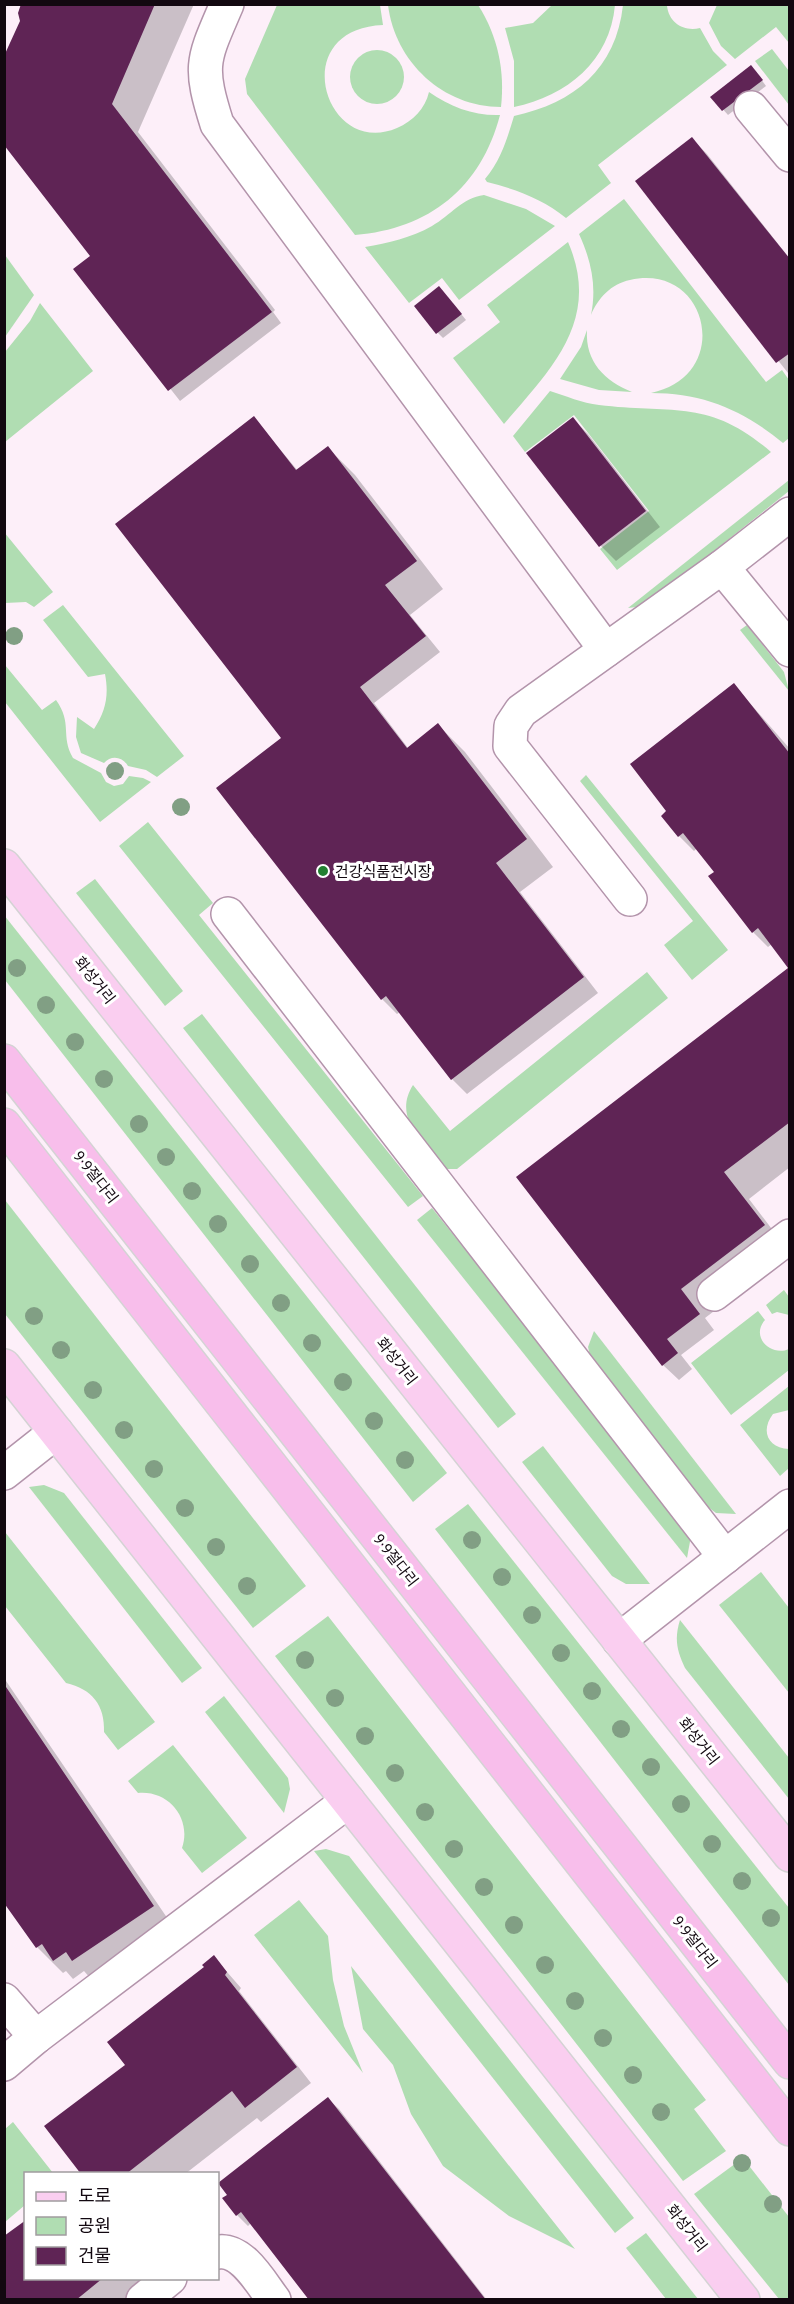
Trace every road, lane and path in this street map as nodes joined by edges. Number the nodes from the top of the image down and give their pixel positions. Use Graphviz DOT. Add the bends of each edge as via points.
graph roads {
  1 [pos="227,4"];
  2 [pos="751,108"];
  3 [pos="789,156"];
  4 [pos="789,514"];
  5 [pos="722,567"];
  6 [pos="606,650"];
  7 [pos="789,650"];
  8 [pos="4,866"];
  9 [pos="630,899"];
  10 [pos="228,914"];
  11 [pos="4,1061"];
  12 [pos="4,1125"];
  13 [pos="789,1236"];
  14 [pos="714,1294"];
  15 [pos="4,1366"];
  16 [pos="56,1432"];
  17 [pos="4,1473"];
  18 [pos="789,1506"];
  19 [pos="725,1557"];
  20 [pos="619,1640"];
  21 [pos="348,1801"];
  22 [pos="789,1855"];
  23 [pos="4,2000"];
  24 [pos="36,2037"];
  25 [pos="788,2060"];
  26 [pos="4,2064"];
  27 [pos="789,2129"];
  28 [pos="219,2252"];
  29 [pos="168,2280"];
  30 [pos="143,2300"];
  31 [pos="274,2300"];
  32 [pos="743,2300"];
  1 -- 6 [label="street" via="205,56 205,84 217,124"];
  2 -- 3 [label="street"];
  4 -- 5 [label="street"];
  5 -- 6 [label="street"];
  5 -- 7 [label="street"];
  6 -- 9 [label="street" via="521,711 511,726 510,746"];
  8 -- 20 [label="main road, 화성거리"];
  10 -- 19 [label="street"];
  11 -- 25 [label="highway, 9·9절다리"];
  12 -- 27 [label="highway"];
  13 -- 14 [label="street"];
  15 -- 16 [label="main road, 화성거리"];
  16 -- 17 [label="street"];
  16 -- 21 [label="main road, 화성거리"];
  18 -- 19 [label="street"];
  19 -- 20 [label="street"];
  20 -- 22 [label="main road, 화성거리"];
  21 -- 24 [label="street"];
  21 -- 32 [label="main road, 화성거리"];
  23 -- 24 [label="street"];
  24 -- 26 [label="street"];
  28 -- 31 [label="street" via="241,2259"];
  29 -- 30 [label="street"];
}
